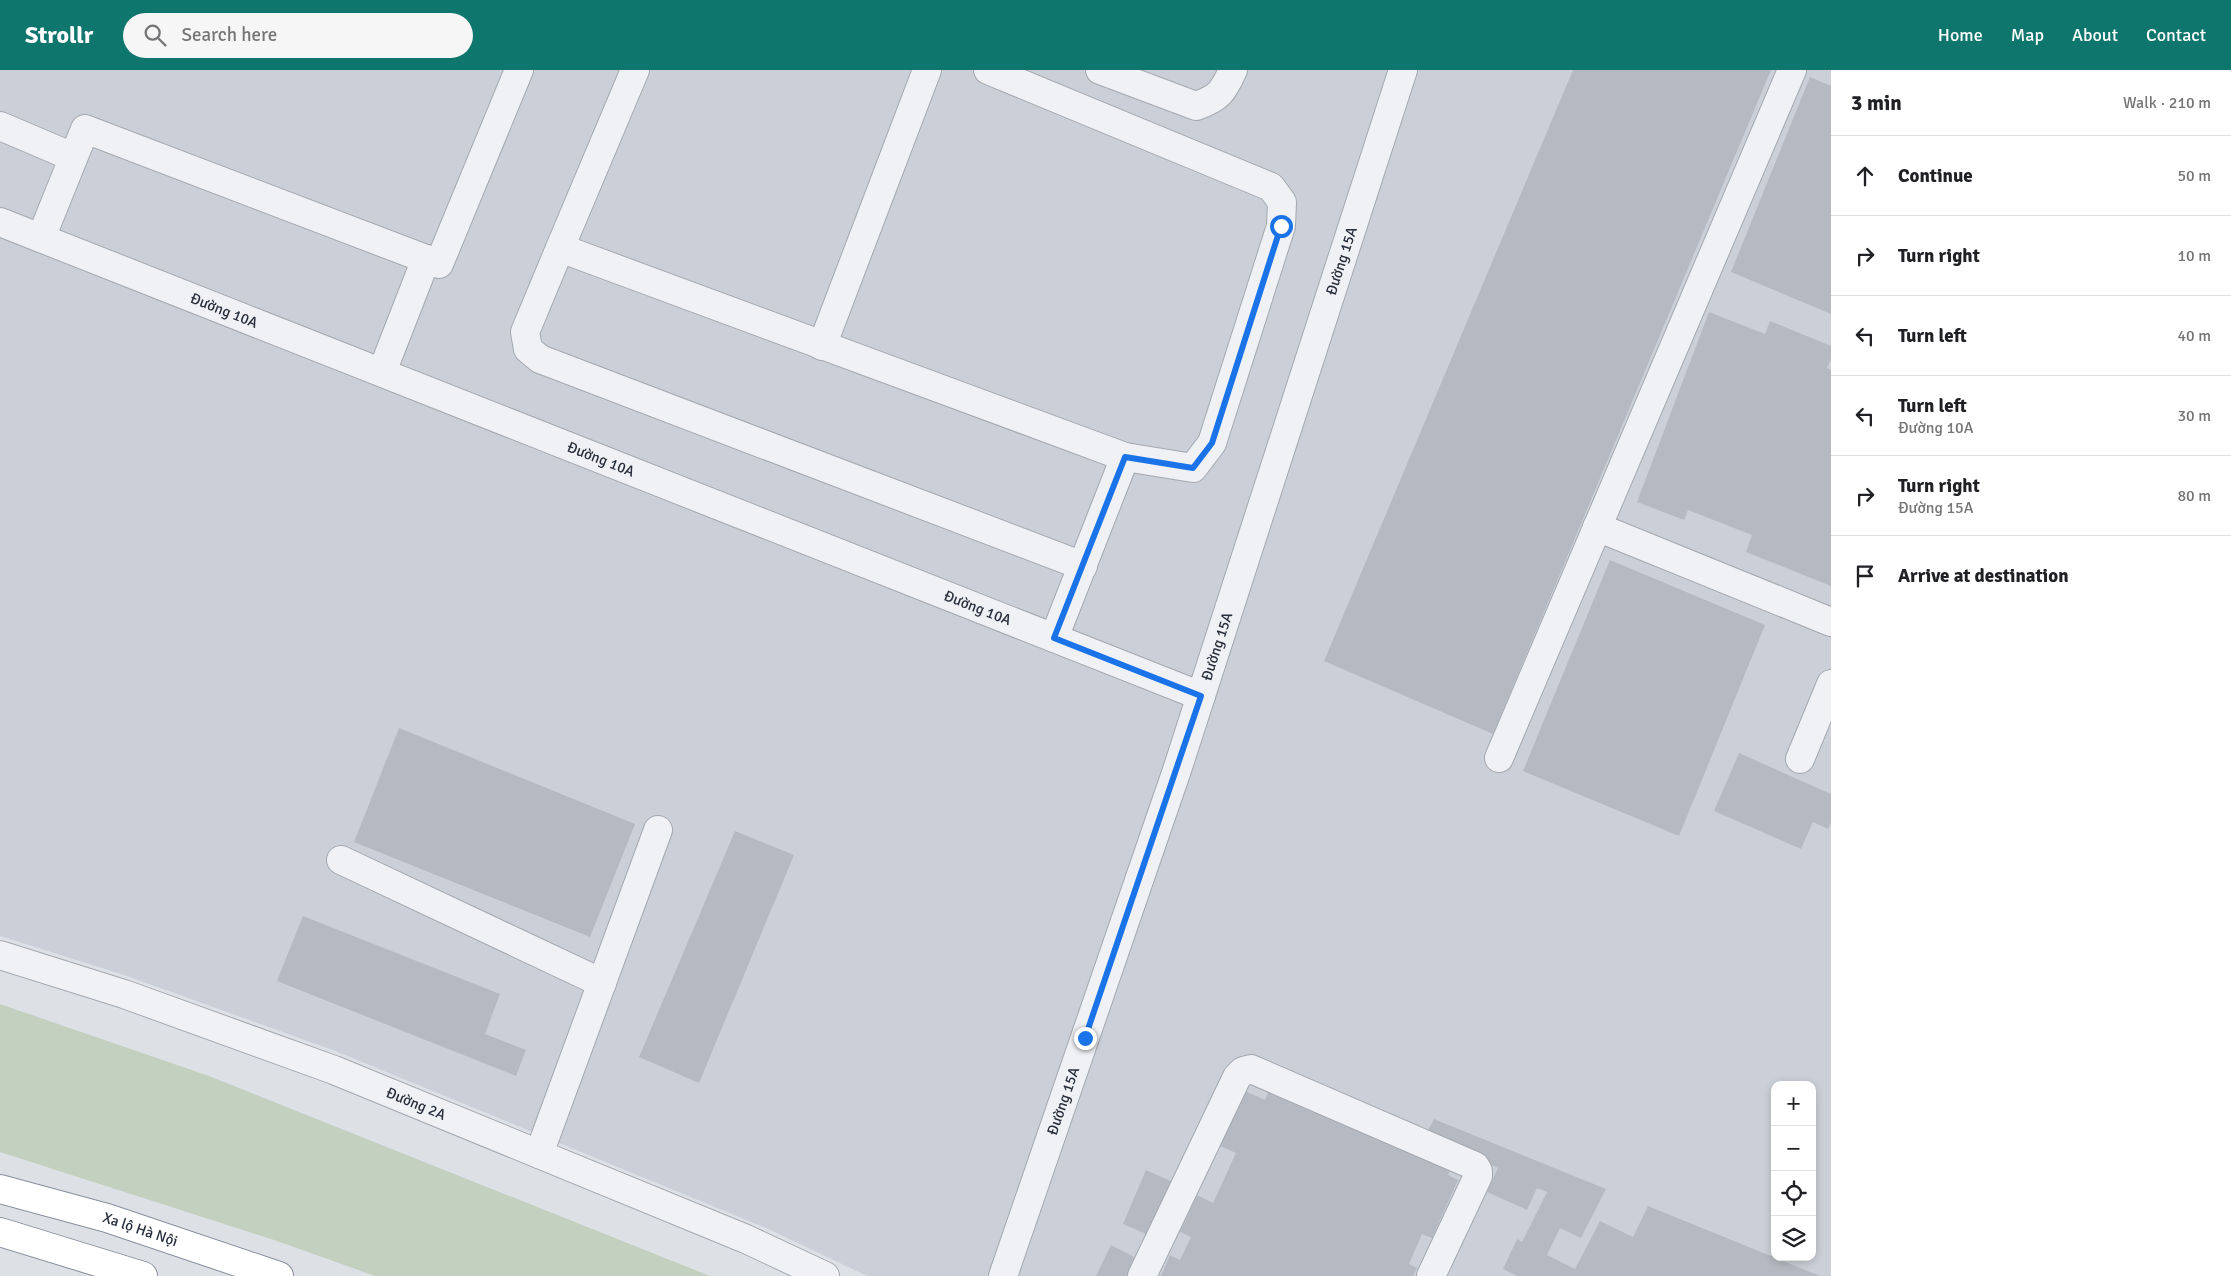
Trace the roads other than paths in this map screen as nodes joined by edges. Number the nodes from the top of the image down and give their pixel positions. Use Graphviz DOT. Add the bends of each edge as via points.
graph roads {
  1 [pos="519,70"];
  2 [pos="636,70"];
  3 [pos="927,70"];
  4 [pos="988,70"];
  5 [pos="1100,70"];
  6 [pos="1233,70"];
  7 [pos="1403,70"];
  8 [pos="1792,70"];
  9 [pos="0,126"];
  10 [pos="73,157"];
  11 [pos="0,222"];
  12 [pos="41,238"];
  13 [pos="560,248"];
  14 [pos="426,259"];
  15 [pos="822,346"];
  16 [pos="382,372"];
  17 [pos="1125,457"];
  18 [pos="1597,527"];
  19 [pos="1084,566"];
  20 [pos="1831,622"];
  21 [pos="1054,638"];
  22 [pos="1831,684"];
  23 [pos="1201,696"];
  24 [pos="1499,758"];
  25 [pos="1800,759"];
  26 [pos="658,830"];
  27 [pos="341,860"];
  28 [pos="0,955"];
  29 [pos="602,983"];
  30 [pos="539,1154"];
  31 [pos="0,1189"];
  32 [pos="0,1232"];
  33 [pos="143,1276"];
  34 [pos="279,1276"];
  35 [pos="825,1276"];
  36 [pos="1003,1276"];
  37 [pos="1142,1276"];
  38 [pos="1431,1276"];
  1 -- 14 [label="street" via="439,264"];
  2 -- 13 [label="street"];
  3 -- 15 [label="street"];
  4 -- 17 [label="street" via="1271,187 1282,202 1281,226 1212,443 1193,468"];
  5 -- 6 [label="street" via="1196,106 1213,100 1224,90"];
  7 -- 23 [label="street, Đường 15A"];
  8 -- 18 [label="street"];
  9 -- 10 [label="street"];
  10 -- 12 [label="street"];
  10 -- 14 [label="street" via="85,128"];
  11 -- 12 [label="street, Đường 10A"];
  12 -- 16 [label="street, Đường 10A"];
  13 -- 15 [label="street"];
  13 -- 19 [label="street" via="525,332 528,349 540,359"];
  14 -- 16 [label="street"];
  15 -- 17 [label="street"];
  16 -- 21 [label="street, Đường 10A"];
  17 -- 19 [label="street"];
  18 -- 20 [label="street"];
  18 -- 24 [label="street"];
  19 -- 21 [label="street"];
  21 -- 23 [label="street, Đường 10A"];
  22 -- 25 [label="street"];
  23 -- 36 [label="street, Đường 15A"];
  26 -- 29 [label="street"];
  27 -- 29 [label="street"];
  28 -- 30 [label="street, Đường 2A" via="124,994 334,1070"];
  29 -- 30 [label="street"];
  30 -- 35 [label="street, Đường 2A" via="760,1245"];
  31 -- 34 [label="highway, Xa lộ Hà Nội" via="107,1218"];
  32 -- 33 [label="highway"];
  37 -- 38 [label="street" via="1237,1077 1251,1069 1475,1166 1478,1176"];
}
